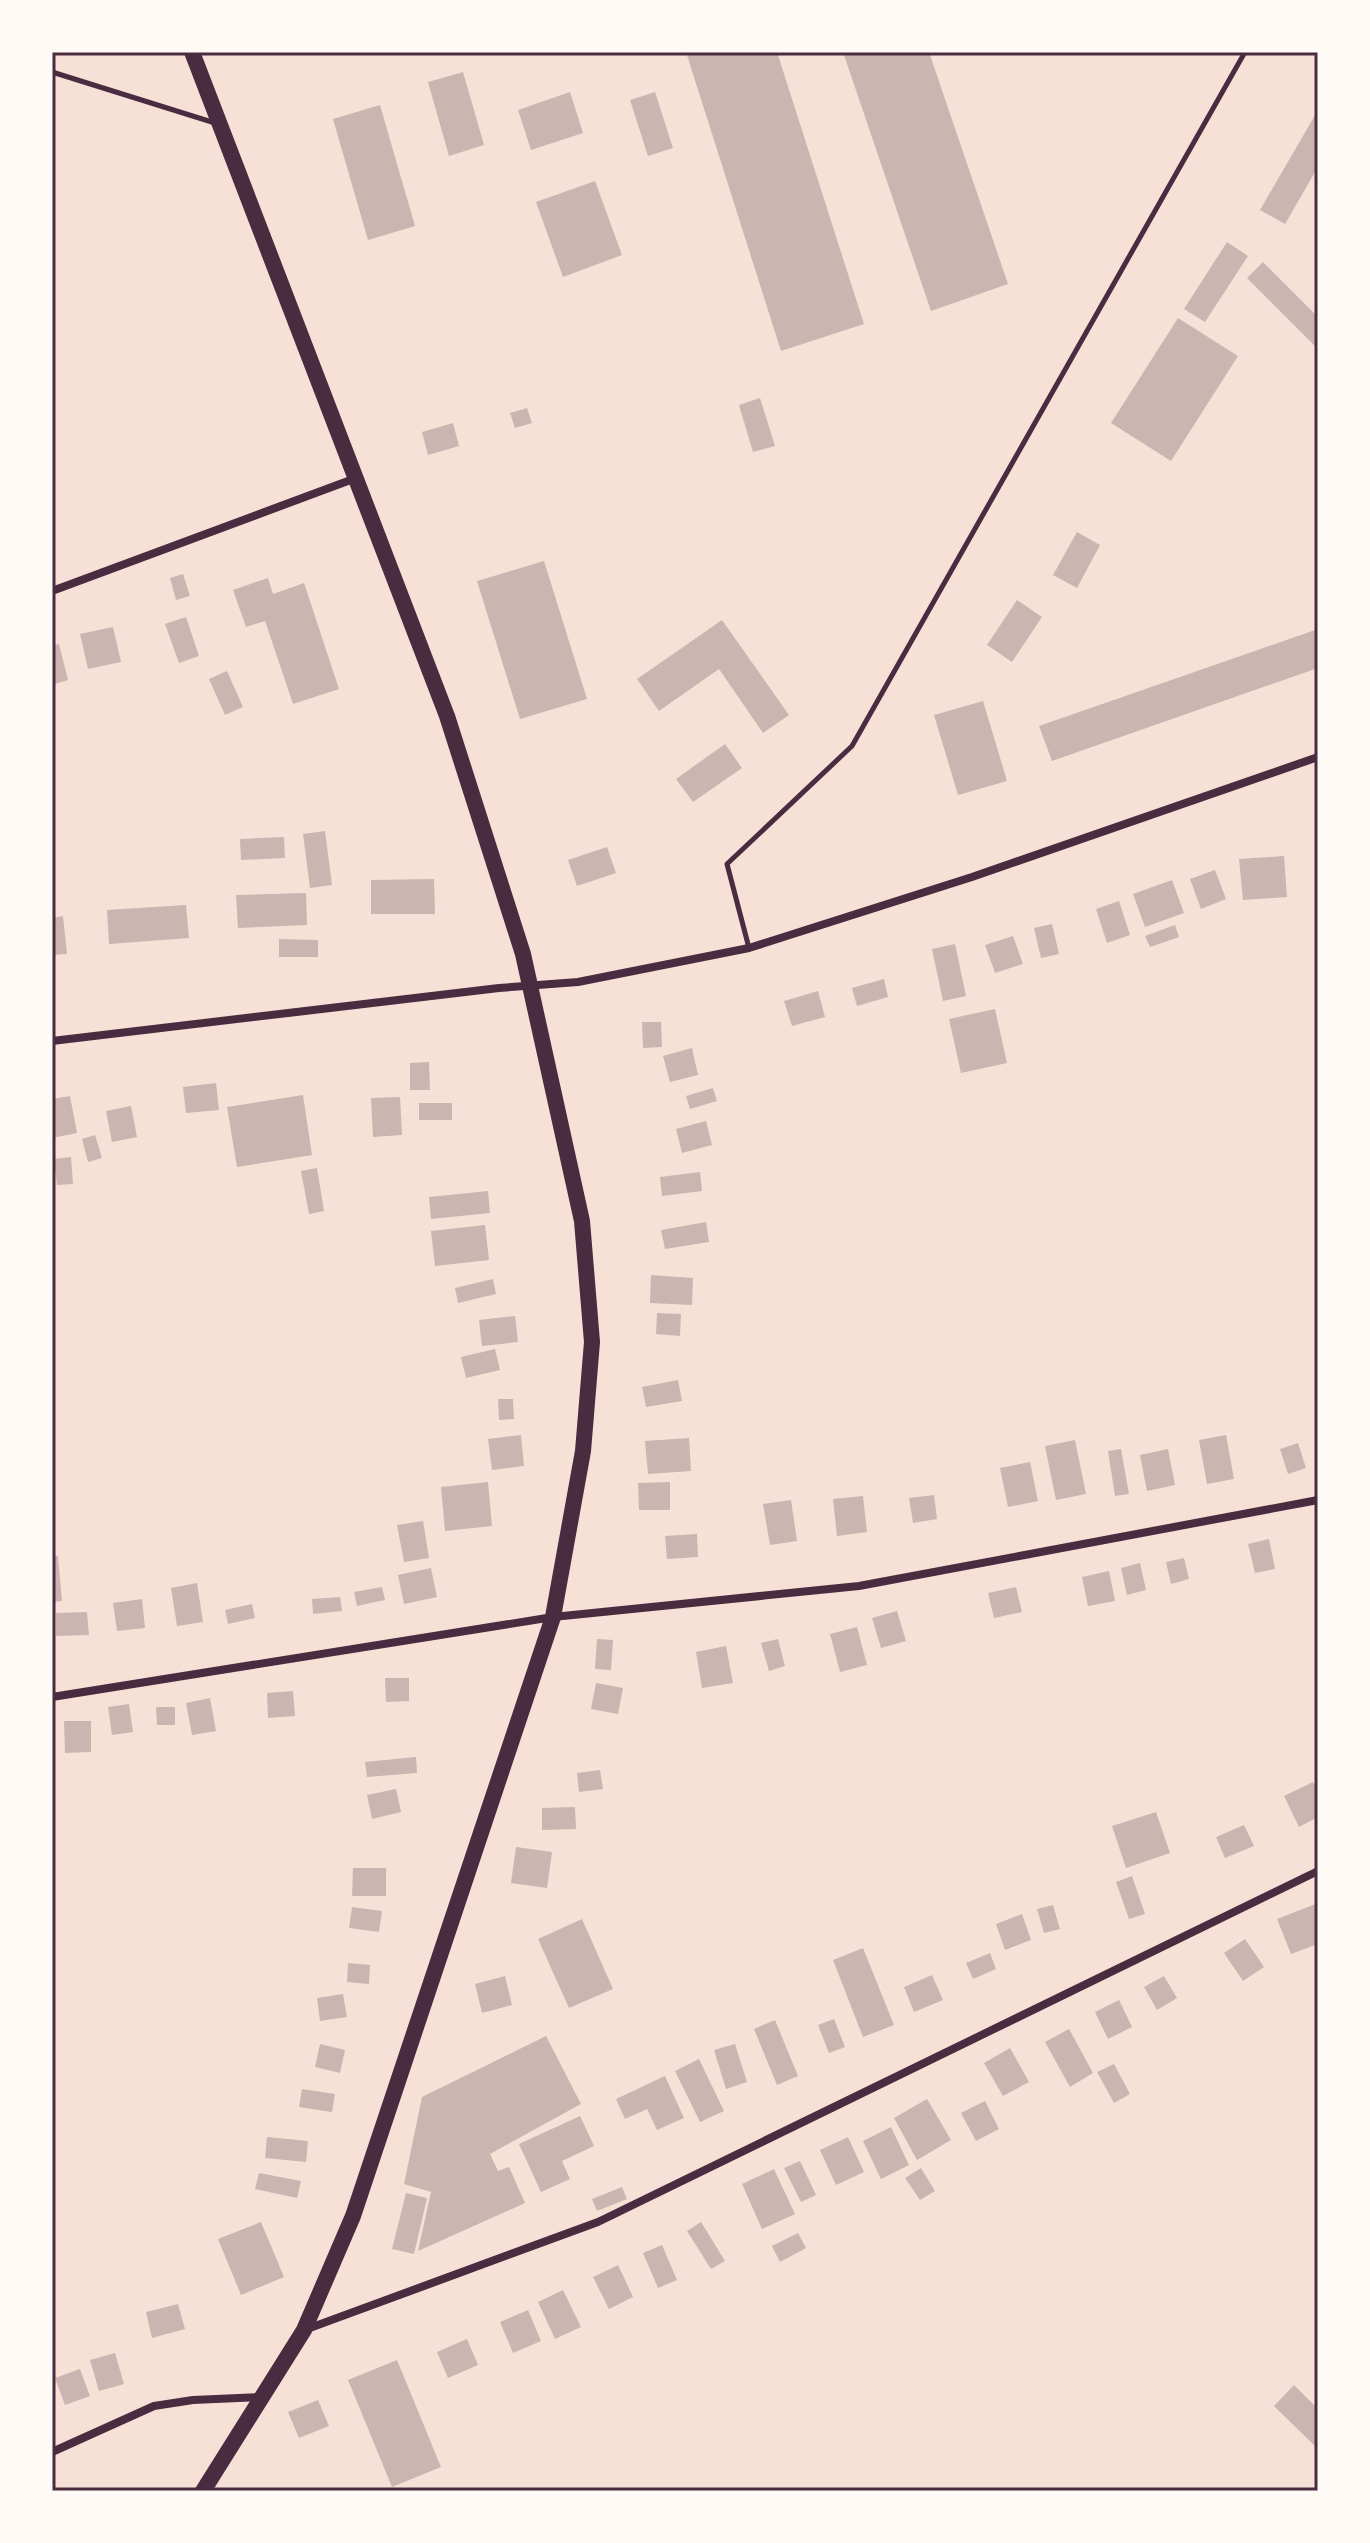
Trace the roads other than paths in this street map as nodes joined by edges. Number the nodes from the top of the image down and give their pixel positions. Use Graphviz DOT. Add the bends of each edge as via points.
graph roads {
  1 [pos="192,52"];
  2 [pos="1245,52"];
  3 [pos="52,72"];
  4 [pos="220,124"];
  5 [pos="356,477"];
  6 [pos="52,591"];
  7 [pos="1318,757"];
  8 [pos="749,948"];
  9 [pos="532,985"];
  10 [pos="52,1041"];
  11 [pos="1318,1500"];
  12 [pos="553,1617"];
  13 [pos="52,1697"];
  14 [pos="1318,1871"];
  15 [pos="304,2330"];
  16 [pos="261,2397"];
  17 [pos="52,2452"];
  18 [pos="203,2491"];
  1 -- 4 [label="main road"];
  2 -- 8 [label="lane" via="852,746 727,864"];
  3 -- 4 [label="lane"];
  4 -- 5 [label="main road"];
  5 -- 6 [label="street"];
  5 -- 9 [label="main road" via="447,716"];
  7 -- 8 [label="street"];
  8 -- 9 [label="street" via="578,982"];
  9 -- 10 [label="street"];
  9 -- 12 [label="main road" via="582,1221 592,1342 583,1451"];
  11 -- 12 [label="street" via="859,1586"];
  12 -- 13 [label="street"];
  12 -- 15 [label="main road" via="353,2216"];
  14 -- 15 [label="street" via="598,2222"];
  15 -- 16 [label="main road"];
  16 -- 17 [label="street" via="154,2406"];
  16 -- 18 [label="main road"];
}
